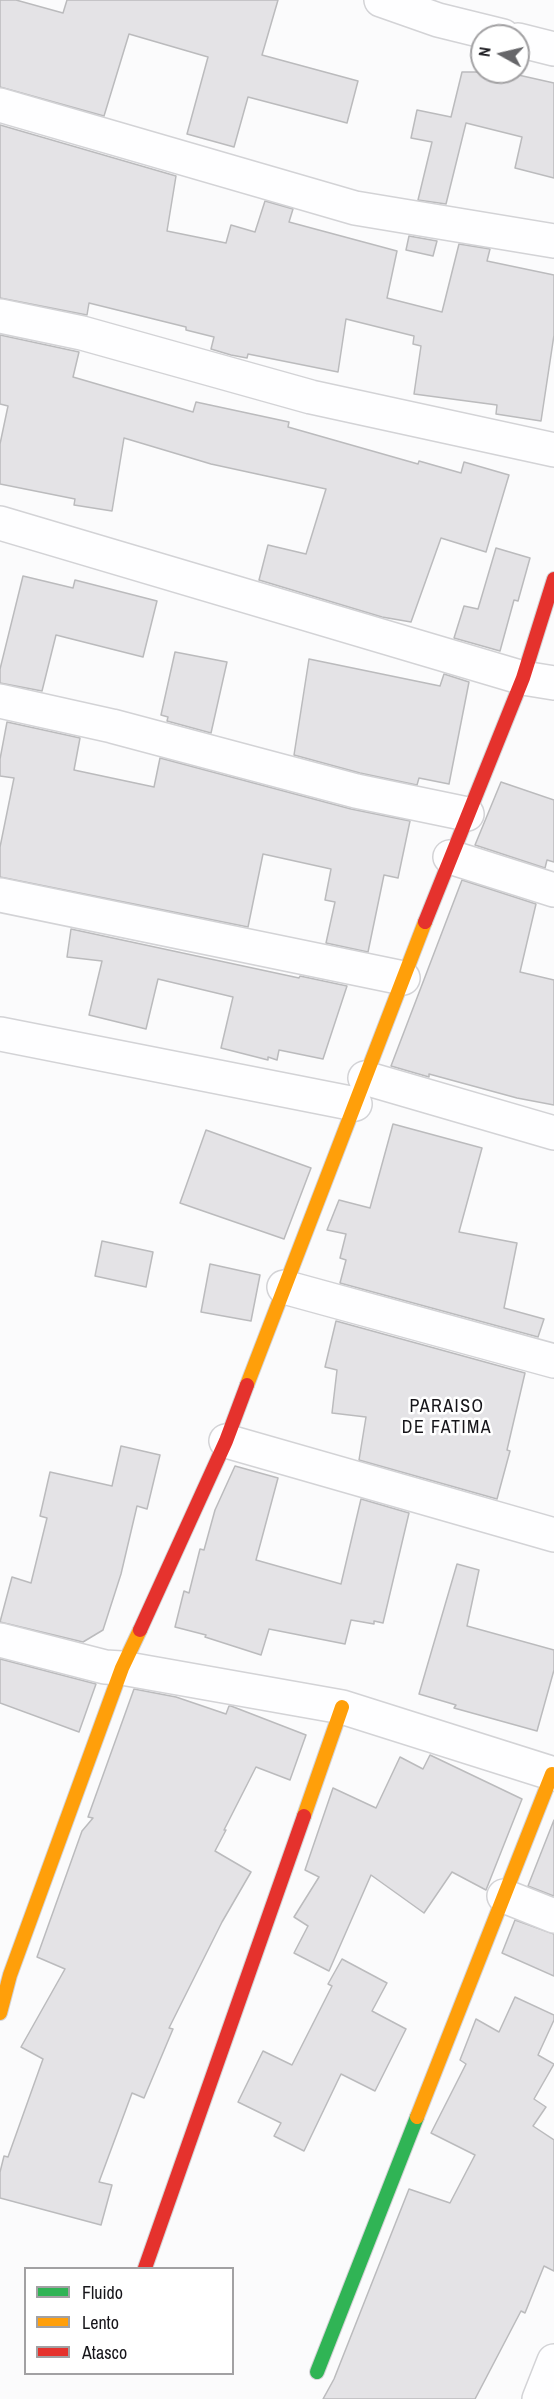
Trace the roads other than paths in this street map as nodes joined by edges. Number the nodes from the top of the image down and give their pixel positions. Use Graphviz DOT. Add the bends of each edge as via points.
graph roads {
  1 [pos="381,0"];
  2 [pos="470,28"];
  3 [pos="530,43"];
  4 [pos="554,49"];
  5 [pos="0,105"];
  6 [pos="554,242"];
  7 [pos="0,315"];
  8 [pos="554,450"];
  9 [pos="0,523"];
  10 [pos="554,579"];
  11 [pos="539,681"];
  12 [pos="0,700"];
  13 [pos="467,814"];
  14 [pos="450,857"];
  15 [pos="554,890"];
  16 [pos="0,895"];
  17 [pos="403,978"];
  18 [pos="0,1034"];
  19 [pos="360,1091"];
  20 [pos="554,1133"];
  21 [pos="284,1287"];
  22 [pos="554,1361"];
  23 [pos="226,1441"];
  24 [pos="554,1535"];
  25 [pos="0,1640"];
  26 [pos="122,1668"];
  27 [pos="342,1707"];
  28 [pos="553,1774"];
  29 [pos="504,1896"];
  30 [pos="554,1916"];
  31 [pos="5,1974"];
  32 [pos="0,2013"];
  33 [pos="145,2267"];
  34 [pos="554,2361"];
  35 [pos="317,2372"];
  36 [pos="539,2399"];
  1 -- 2 [label="street"];
  3 -- 4 [label="street"];
  5 -- 6 [label="street" via="355,208"];
  7 -- 8 [label="street" via="82,333 311,397"];
  9 -- 11 [label="street"];
  10 -- 11 [label="street"];
  11 -- 13 [label="street"];
  12 -- 13 [label="street" via="356,791"];
  13 -- 14 [label="street"];
  14 -- 15 [label="street"];
  14 -- 17 [label="street"];
  16 -- 17 [label="street"];
  17 -- 19 [label="street"];
  18 -- 19 [label="street"];
  19 -- 20 [label="street"];
  19 -- 21 [label="street"];
  21 -- 22 [label="street"];
  21 -- 23 [label="street"];
  23 -- 24 [label="street"];
  23 -- 26 [label="street"];
  25 -- 26 [label="street"];
  26 -- 27 [label="street"];
  26 -- 31 [label="street"];
  27 -- 28 [label="street"];
  27 -- 33 [label="street"];
  28 -- 29 [label="street"];
  29 -- 30 [label="street"];
  29 -- 35 [label="street"];
  31 -- 32 [label="street"];
  34 -- 36 [label="street"];
}
